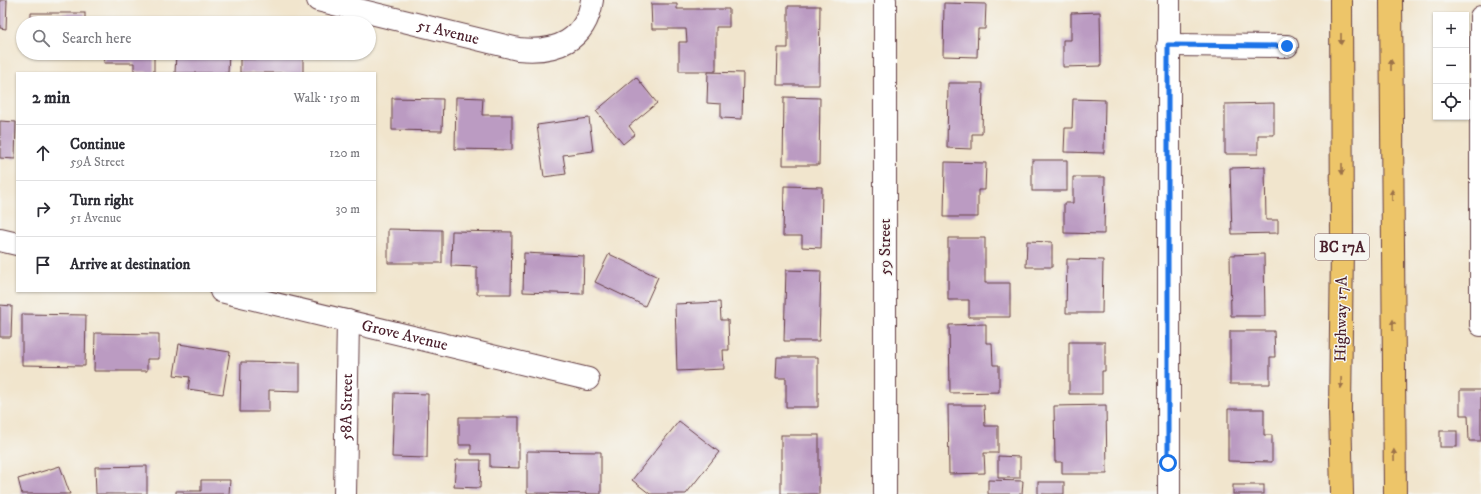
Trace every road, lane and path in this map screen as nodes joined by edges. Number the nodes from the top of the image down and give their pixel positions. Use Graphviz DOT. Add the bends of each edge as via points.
graph roads {
  1 [pos="318,0"];
  2 [pos="592,0"];
  3 [pos="885,0"];
  4 [pos="1169,0"];
  5 [pos="1341,0"];
  6 [pos="1391,0"];
  7 [pos="1481,17"];
  8 [pos="1168,45"];
  9 [pos="1287,46"];
  10 [pos="0,240"];
  11 [pos="16,244"];
  12 [pos="225,292"];
  13 [pos="348,321"];
  14 [pos="1481,325"];
  15 [pos="588,379"];
  16 [pos="345,494"];
  17 [pos="885,494"];
  18 [pos="1168,494"];
  19 [pos="1342,494"];
  20 [pos="1395,494"];
  1 -- 2 [label="street, 51 Avenue" via="518,49 537,51 550,49 576,35 587,18"];
  3 -- 17 [label="street, 59 Street"];
  4 -- 8 [label="street"];
  5 -- 19 [label="main road, Highway 17A / BC 17A, one-way"];
  20 -- 6 [label="main road, BC 17A, one-way"];
  7 -- 14 [label="street"];
  8 -- 9 [label="street"];
  8 -- 18 [label="street"];
  10 -- 11 [label="street"];
  12 -- 13 [label="street, Grove Avenue"];
  13 -- 15 [label="street, Grove Avenue"];
  13 -- 16 [label="street, 58A Street"];
}
